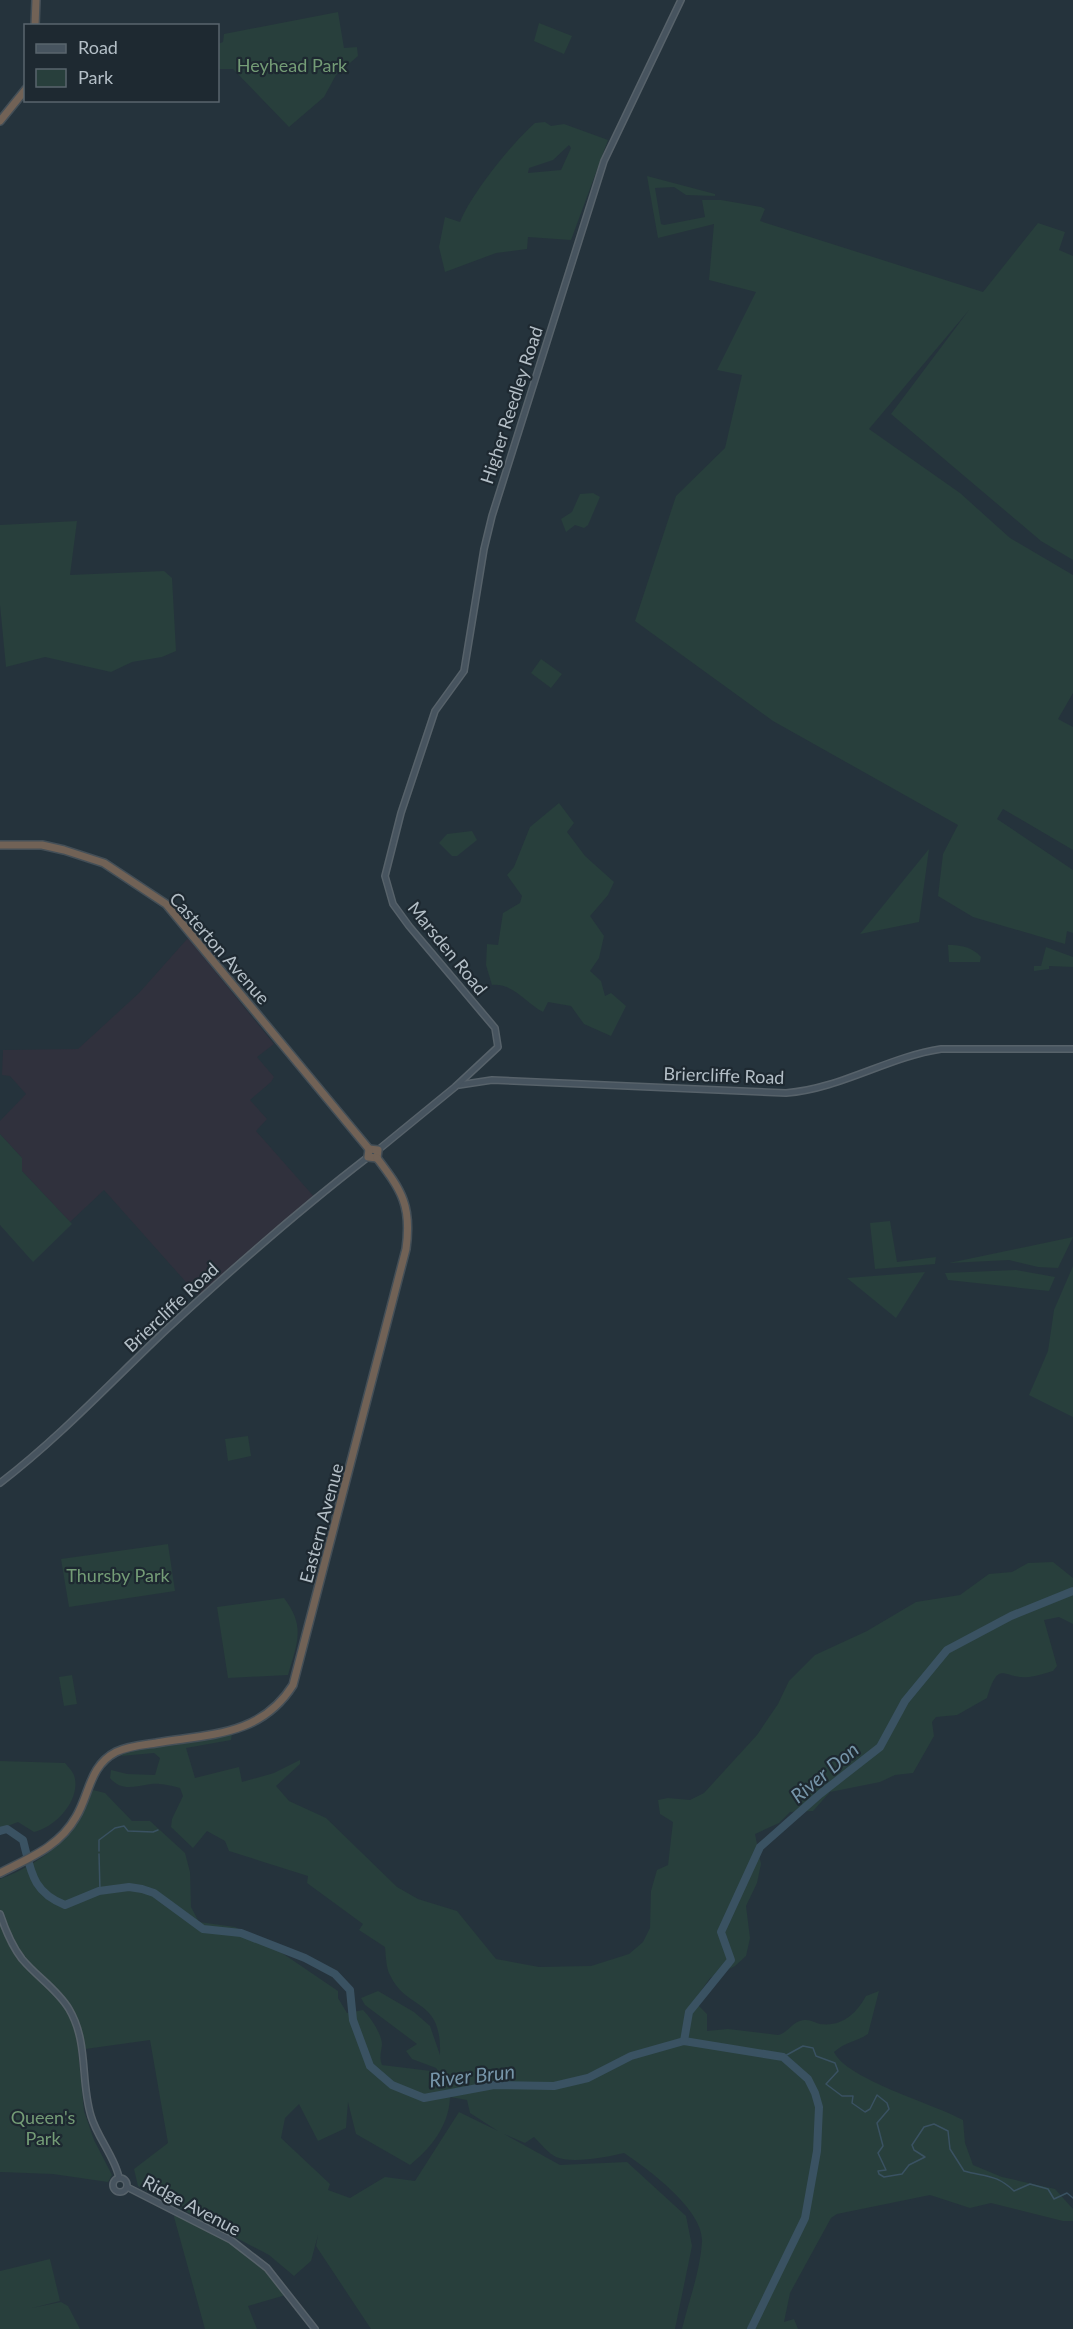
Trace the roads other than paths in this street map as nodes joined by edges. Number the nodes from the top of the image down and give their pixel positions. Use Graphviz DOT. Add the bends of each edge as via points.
graph roads {
  1 [pos="36,0"];
  2 [pos="681,0"];
  3 [pos="35,24"];
  4 [pos="24,91"];
  5 [pos="0,121"];
  6 [pos="427,733"];
  7 [pos="0,845"];
  8 [pos="498,1039"];
  9 [pos="1073,1049"];
  10 [pos="473,1070"];
  11 [pos="475,1080"];
  12 [pos="457,1085"];
  13 [pos="378,1150"];
  14 [pos="368,1153"];
  15 [pos="377,1158"];
  16 [pos="0,1483"];
  17 [pos="0,1873"];
  18 [pos="0,1914"];
  19 [pos="119,2178"];
  20 [pos="127,2187"];
  21 [pos="315,2329"];
  1 -- 3 [label="highway"];
  2 -- 6 [label="street, Higher Reedley Road" via="604,161 492,516 464,671 435,711"];
  4 -- 5 [label="highway"];
  6 -- 8 [label="street, Marsden Road" via="400,813 385,876 393,904 403,919 495,1028"];
  7 -- 14 [label="highway, Casterton Avenue" via="53,848 104,863 166,904"];
  8 -- 10 [label="street, Briercliffe Road" via="496,1051"];
  9 -- 11 [label="street, Briercliffe Road" via="941,1049 827,1085 786,1093"];
  10 -- 11 [label="street"];
  10 -- 12 [label="street, Briercliffe Road"];
  11 -- 12 [label="street, Briercliffe Road"];
  12 -- 13 [label="street, Briercliffe Road"];
  13 -- 14 [label="highway"];
  13 -- 15 [label="highway"];
  14 -- 15 [label="highway"];
  14 -- 16 [label="street, Briercliffe Road" via="246,1258 83,1412"];
  15 -- 17 [label="highway, Eastern Avenue" via="404,1199 409,1231 293,1685 270,1713 252,1724 111,1754 97,1768 76,1817 59,1840"];
  18 -- 19 [label="street" via="22,1959 69,2009 83,2049 91,2116"];
  19 -- 20 [label="street"];
  19 -- 20 [label="street" via="114,2182 114,2190 122,2192"];
  20 -- 21 [label="street, Ridge Avenue" via="231,2240 278,2281"];
}
